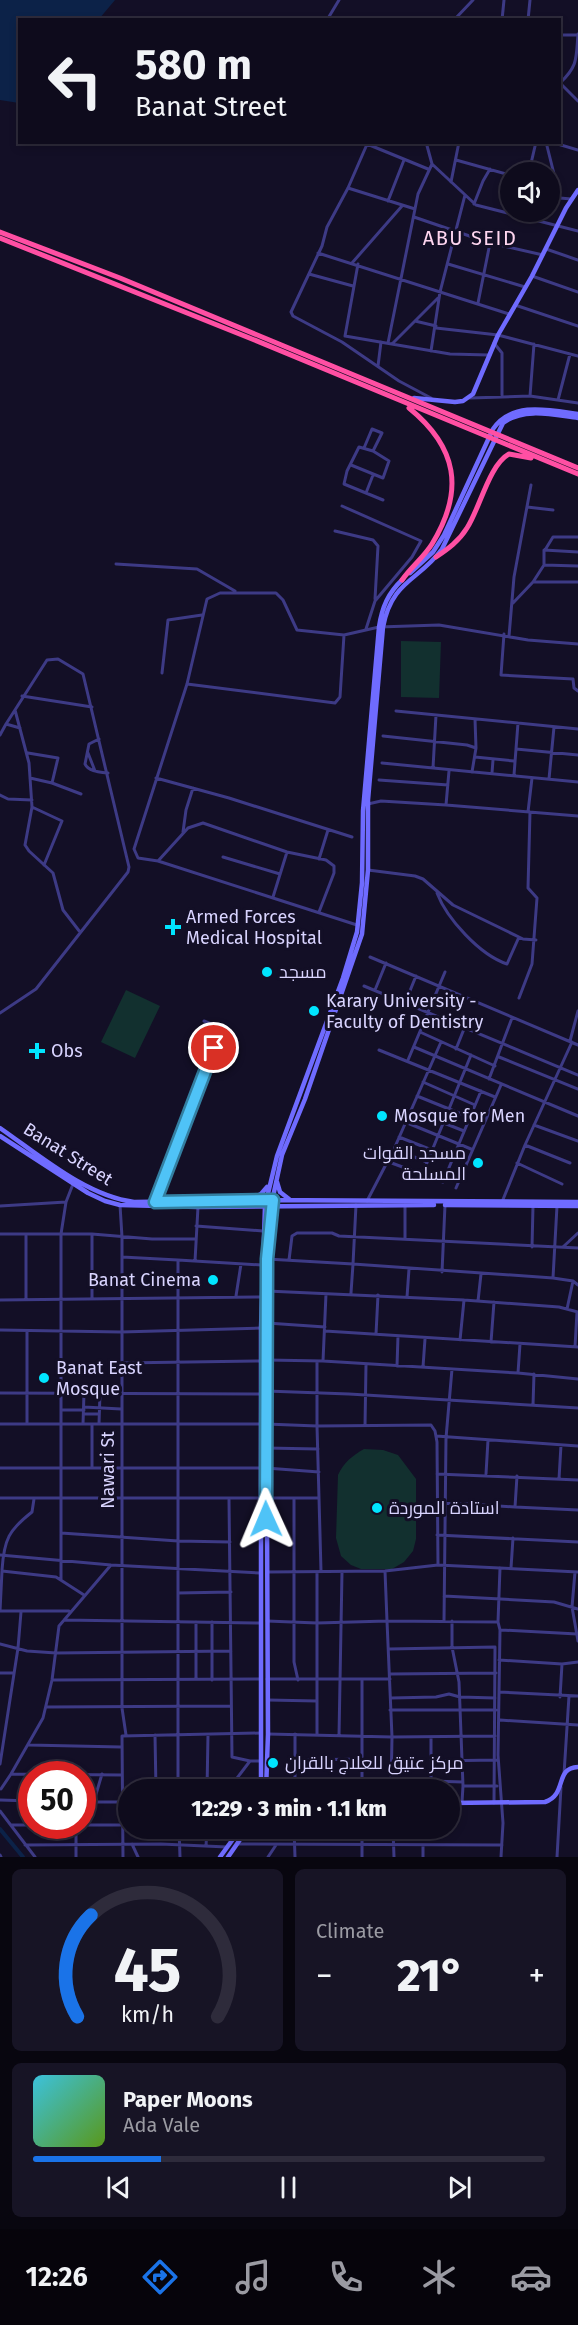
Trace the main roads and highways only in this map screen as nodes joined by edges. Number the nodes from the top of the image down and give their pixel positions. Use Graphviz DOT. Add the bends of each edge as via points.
graph roads {
  1 [pos="578,190"];
  2 [pos="0,232"];
  3 [pos="0,238"];
  4 [pos="409,398"];
  5 [pos="404,403"];
  6 [pos="578,416"];
  7 [pos="484,432"];
  8 [pos="498,438"];
  9 [pos="554,464"];
  10 [pos="578,467"];
  11 [pos="578,474"];
  12 [pos="436,558"];
  13 [pos="402,580"];
  14 [pos="381,627"];
  15 [pos="361,926"];
  16 [pos="323,1037"];
  17 [pos="0,1128"];
  18 [pos="0,1136"];
  19 [pos="277,1175"];
  20 [pos="270,1182"];
  21 [pos="247,1200"];
  22 [pos="270,1200"];
  23 [pos="291,1203"];
  24 [pos="367,1203"];
  25 [pos="502,1203"];
  26 [pos="154,1204"];
  27 [pos="578,1204"];
  28 [pos="265,1206"];
  29 [pos="271,1206"];
  30 [pos="270,1222"];
  31 [pos="265,1259"];
  32 [pos="264,1361"];
  33 [pos="263,1590"];
  34 [pos="265,1734"];
  35 [pos="264,1752"];
  36 [pos="578,1767"];
  37 [pos="262,1779"];
  38 [pos="263,1779"];
  39 [pos="460,1803"];
  40 [pos="234,1839"];
  41 [pos="239,1839"];
  42 [pos="220,1857"];
  43 [pos="228,1857"];
  1 -- 4 [label="main road" via="498,335 470,398 455,402"];
  2 -- 4 [label="highway"];
  3 -- 5 [label="highway"];
  4 -- 7 [label="highway"];
  5 -- 7 [label="highway"];
  5 -- 13 [label="highway" via="443,444 449,455 452,481 447,510 432,544"];
  6 -- 12 [label="main road" via="529,414 503,423"];
  6 -- 13 [label="main road" via="531,410 504,416 493,429 444,535 433,552"];
  7 -- 8 [label="highway"];
  8 -- 9 [label="highway"];
  8 -- 10 [label="highway"];
  9 -- 11 [label="highway"];
  9 -- 12 [label="highway" via="514,454 504,458 468,526"];
  12 -- 14 [label="main road" via="401,587 386,609"];
  13 -- 14 [label="main road" via="385,602"];
  14 -- 15 [label="main road" via="368,804 368,870"];
  14 -- 15 [label="main road" via="363,811"];
  15 -- 16 [label="main road"];
  16 -- 19 [label="main road"];
  16 -- 20 [label="main road"];
  17 -- 26 [label="main road, Banat Street" via="94,1190 122,1200"];
  18 -- 26 [label="main road, Banat Street" via="105,1201 120,1205"];
  19 -- 22 [label="main road"];
  19 -- 23 [label="main road" via="280,1192"];
  20 -- 21 [label="main road" via="261,1194"];
  20 -- 22 [label="main road"];
  21 -- 22 [label="main road, Banat Street"];
  21 -- 26 [label="main road, Banat Street"];
  22 -- 23 [label="main road, Banat Street"];
  22 -- 28 [label="main road"];
  22 -- 29 [label="main road"];
  23 -- 24 [label="main road"];
  23 -- 24 [label="main road"];
  23 -- 29 [label="main road, Banat Street"];
  23 -- 30 [label="main road" via="277,1209"];
  24 -- 25 [label="main road"];
  24 -- 25 [label="main road"];
  25 -- 27 [label="main road"];
  25 -- 27 [label="main road"];
  26 -- 28 [label="main road, Banat Street"];
  28 -- 29 [label="main road, Banat Street"];
  28 -- 31 [label="main road"];
  29 -- 30 [label="main road"];
  30 -- 31 [label="main road"];
  31 -- 32 [label="main road"];
  31 -- 32 [label="main road" via="261,1297"];
  32 -- 33 [label="main road"];
  33 -- 34 [label="main road" via="260,1623"];
  33 -- 34 [label="main road" via="267,1621"];
  34 -- 35 [label="main road"];
  35 -- 37 [label="main road"];
  35 -- 38 [label="main road"];
  36 -- 39 [label="main road" via="564,1774 555,1797 546,1802"];
  40 -- 42 [label="main road"];
  41 -- 43 [label="main road"];
}
